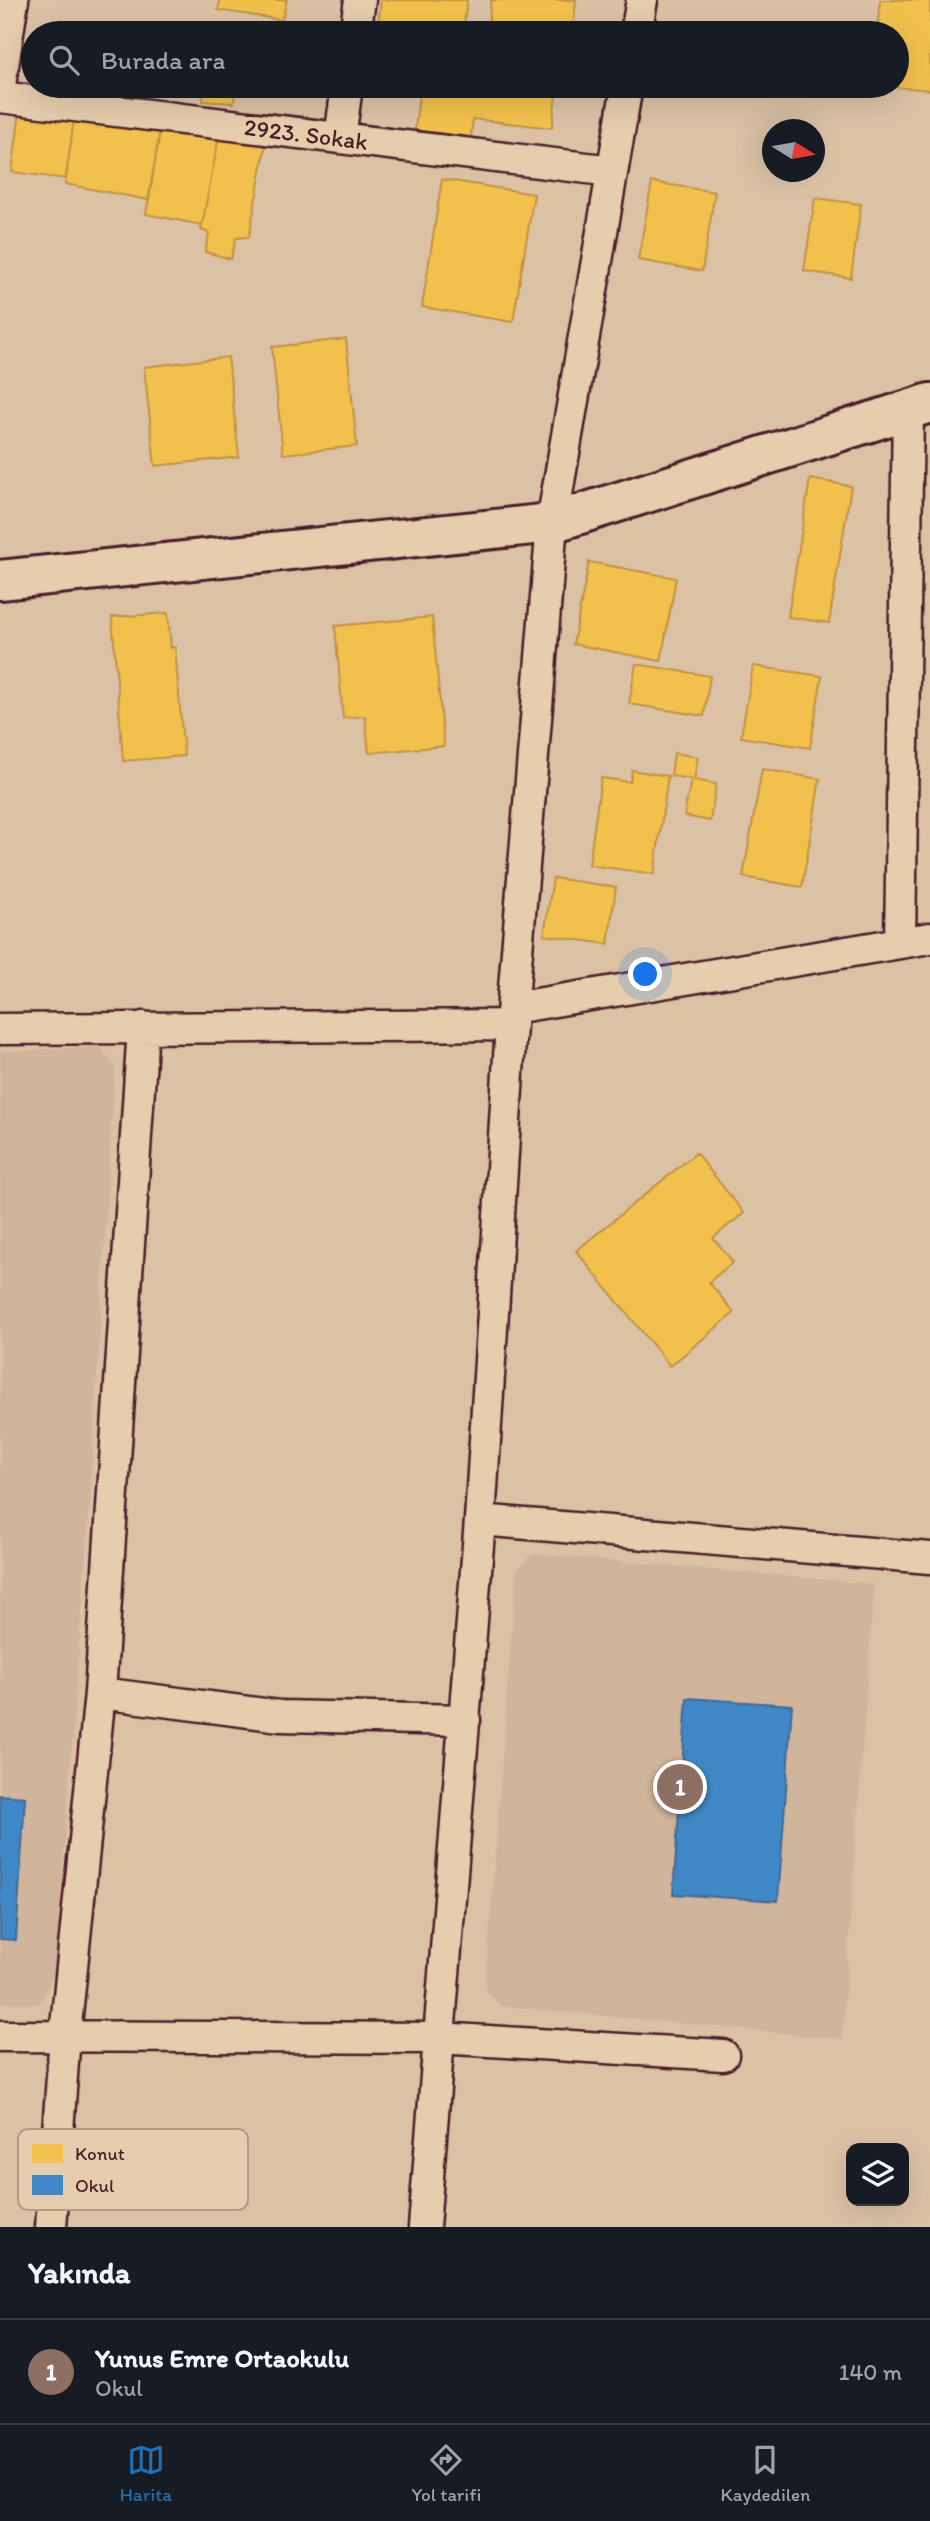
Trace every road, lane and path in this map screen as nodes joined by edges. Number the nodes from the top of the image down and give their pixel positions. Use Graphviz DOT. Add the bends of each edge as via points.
graph roads {
  1 [pos="13,0"];
  2 [pos="360,0"];
  3 [pos="642,0"];
  4 [pos="357,21"];
  5 [pos="638,21"];
  6 [pos="0,86"];
  7 [pos="0,97"];
  8 [pos="345,98"];
  9 [pos="625,98"];
  10 [pos="340,138"];
  11 [pos="612,171"];
  12 [pos="919,406"];
  13 [pos="552,523"];
  14 [pos="0,580"];
  15 [pos="930,938"];
  16 [pos="900,942"];
  17 [pos="512,1016"];
  18 [pos="143,1027"];
  19 [pos="0,1028"];
  20 [pos="480,1520"];
  21 [pos="930,1558"];
  22 [pos="100,1693"];
  23 [pos="465,1720"];
  24 [pos="65,2035"];
  25 [pos="0,2036"];
  26 [pos="438,2038"];
  27 [pos="723,2055"];
  28 [pos="58,2129"];
  29 [pos="424,2227"];
  1 -- 6 [label="street"];
  2 -- 4 [label="street"];
  3 -- 5 [label="street"];
  7 -- 10 [label="street, 2923. Sokak"];
  8 -- 10 [label="street"];
  9 -- 11 [label="street"];
  10 -- 11 [label="street, 2923. Sokak"];
  11 -- 13 [label="street"];
  12 -- 13 [label="main road"];
  12 -- 16 [label="street"];
  13 -- 14 [label="main road"];
  13 -- 17 [label="street"];
  15 -- 16 [label="street"];
  16 -- 17 [label="street"];
  17 -- 18 [label="street"];
  17 -- 20 [label="street"];
  18 -- 19 [label="street"];
  18 -- 22 [label="street"];
  20 -- 21 [label="street"];
  20 -- 23 [label="street"];
  22 -- 23 [label="street" via="281,1716"];
  22 -- 24 [label="street"];
  23 -- 26 [label="street"];
  24 -- 25 [label="street"];
  24 -- 26 [label="street"];
  24 -- 28 [label="street"];
  26 -- 27 [label="street"];
  26 -- 29 [label="street"];
}
